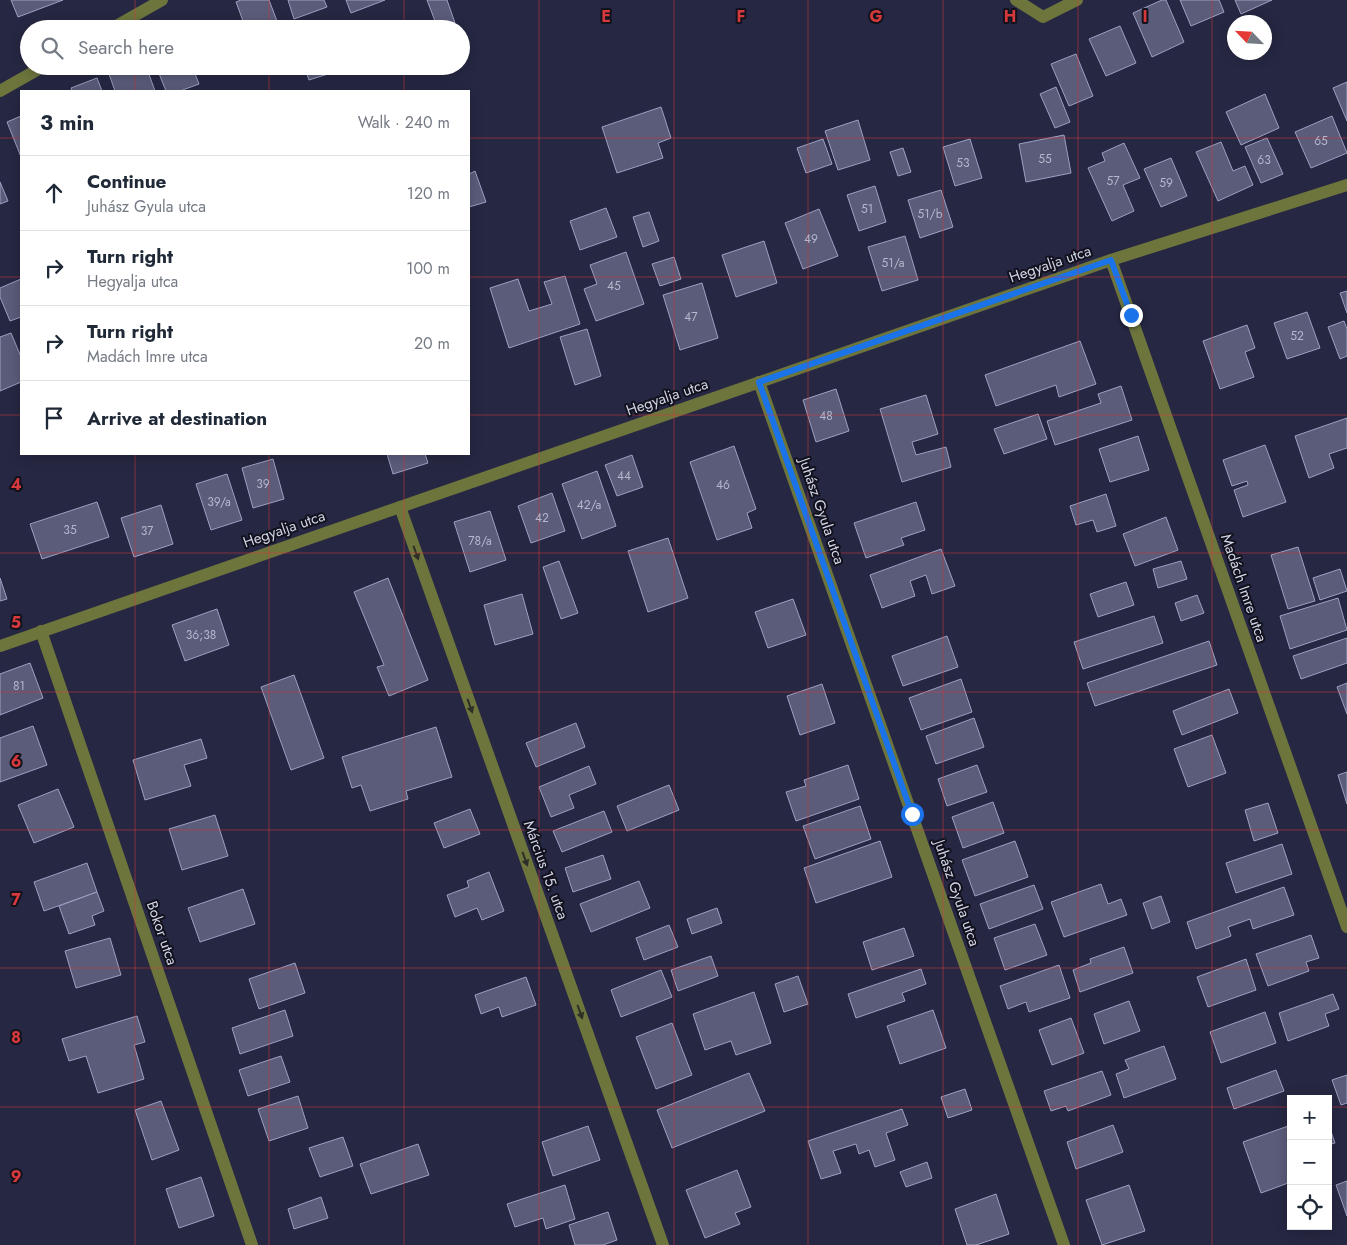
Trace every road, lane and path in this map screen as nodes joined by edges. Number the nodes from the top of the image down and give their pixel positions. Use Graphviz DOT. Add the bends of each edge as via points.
graph roads {
  1 [pos="162,0"];
  2 [pos="1016,0"];
  3 [pos="1077,0"];
  4 [pos="127,20"];
  5 [pos="28,75"];
  6 [pos="0,91"];
  7 [pos="1347,185"];
  8 [pos="1111,260"];
  9 [pos="759,382"];
  10 [pos="400,507"];
  11 [pos="41,631"];
  12 [pos="0,646"];
  13 [pos="1347,927"];
  14 [pos="252,1245"];
  15 [pos="663,1245"];
  16 [pos="1064,1245"];
  1 -- 4 [label="street"];
  2 -- 3 [label="street" via="1043,17"];
  5 -- 6 [label="street"];
  7 -- 8 [label="street, Hegyalja utca"];
  8 -- 9 [label="street, Hegyalja utca"];
  8 -- 13 [label="street, Madách Imre utca"];
  9 -- 10 [label="street, Hegyalja utca"];
  9 -- 16 [label="street, Juhász Gyula utca"];
  10 -- 11 [label="street, Hegyalja utca"];
  10 -- 15 [label="street, Március 15. utca, one-way"];
  11 -- 12 [label="street, Hegyalja utca"];
  11 -- 14 [label="street, Bokor utca"];
}
